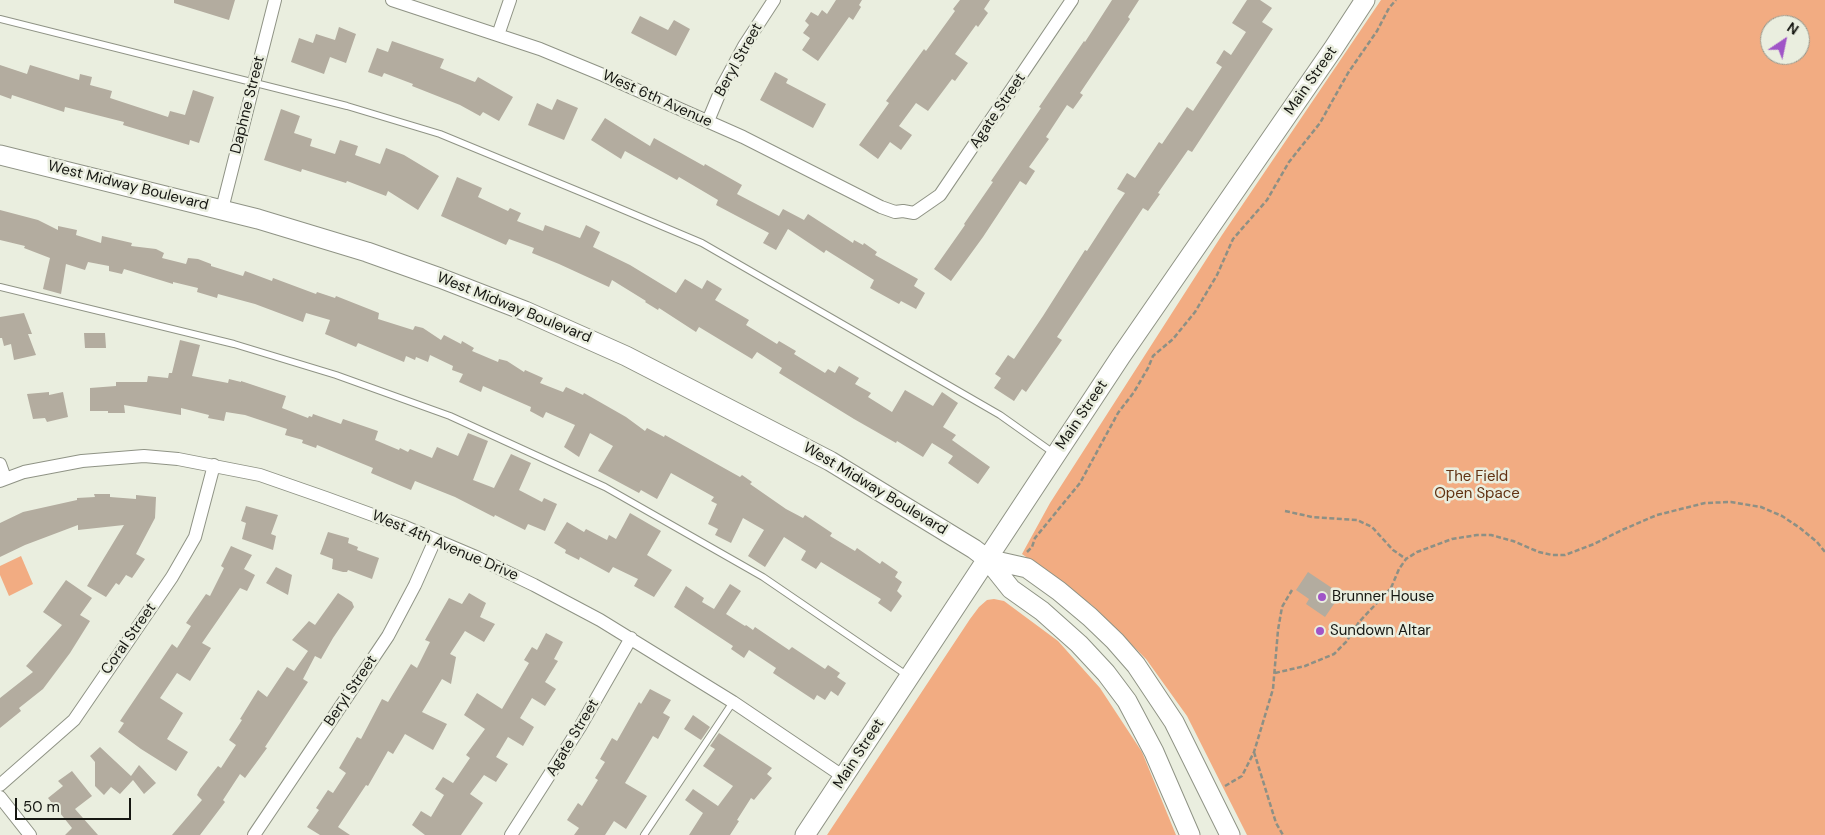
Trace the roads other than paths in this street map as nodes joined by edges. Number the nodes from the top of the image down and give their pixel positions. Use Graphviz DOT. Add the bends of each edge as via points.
graph roads {
  1 [pos="275,0"];
  2 [pos="392,0"];
  3 [pos="510,0"];
  4 [pos="774,0"];
  5 [pos="1072,0"];
  6 [pos="1365,0"];
  7 [pos="0,19"];
  8 [pos="498,35"];
  9 [pos="254,82"];
  10 [pos="708,121"];
  11 [pos="0,155"];
  12 [pos="222,209"];
  13 [pos="914,213"];
  14 [pos="0,287"];
  15 [pos="1056,454"];
  16 [pos="0,464"];
  17 [pos="214,465"];
  18 [pos="3,480"];
  19 [pos="435,540"];
  20 [pos="987,559"];
  21 [pos="631,638"];
  22 [pos="910,677"];
  23 [pos="733,702"];
  24 [pos="844,777"];
  25 [pos="0,785"];
  26 [pos="0,797"];
  27 [pos="30,835"];
  28 [pos="254,835"];
  29 [pos="511,835"];
  30 [pos="644,835"];
  31 [pos="805,835"];
  32 [pos="1190,835"];
  33 [pos="1230,835"];
  1 -- 9 [label="street, Daphne Street"];
  2 -- 8 [label="street, West 6th Avenue"];
  3 -- 8 [label="street"];
  4 -- 10 [label="street, Beryl Street" via="744,46"];
  5 -- 13 [label="street, Agate Street" via="940,195"];
  6 -- 15 [label="main road, Main Street"];
  7 -- 9 [label="lane"];
  8 -- 10 [label="street, West 6th Avenue" via="627,85"];
  9 -- 12 [label="street, Daphne Street"];
  9 -- 15 [label="lane" via="440,134 702,243 1000,415"];
  10 -- 13 [label="street, West 6th Avenue" via="881,207"];
  11 -- 12 [label="main road, West Midway Boulevard"];
  12 -- 20 [label="main road, West Midway Boulevard" via="367,252 525,310 583,336 830,461"];
  14 -- 22 [label="lane" via="234,344 336,375 450,416 613,492 763,577"];
  15 -- 20 [label="main road, Main Street"];
  16 -- 18 [label="street"];
  17 -- 18 [label="street, West 4th Avenue Drive" via="144,456 82,461 24,472"];
  17 -- 19 [label="street, West 4th Avenue Drive" via="260,475 316,494"];
  17 -- 25 [label="street, Coral Street" via="195,537 172,578 74,720"];
  19 -- 21 [label="street, West 4th Avenue Drive" via="534,585"];
  19 -- 28 [label="street, Beryl Street" via="388,636"];
  20 -- 22 [label="main road, Main Street"];
  20 -- 32 [label="main road" via="1011,589 1079,644 1127,701 1154,752"];
  20 -- 33 [label="main road" via="1027,568 1059,590 1115,641 1136,665 1174,722"];
  21 -- 23 [label="street, West 4th Avenue Drive"];
  21 -- 29 [label="street, Agate Street" via="580,727"];
  22 -- 24 [label="main road, Main Street"];
  23 -- 24 [label="street, West 4th Avenue Drive"];
  23 -- 30 [label="lane"];
  24 -- 31 [label="main road, Main Street"];
  26 -- 27 [label="street"];
}
